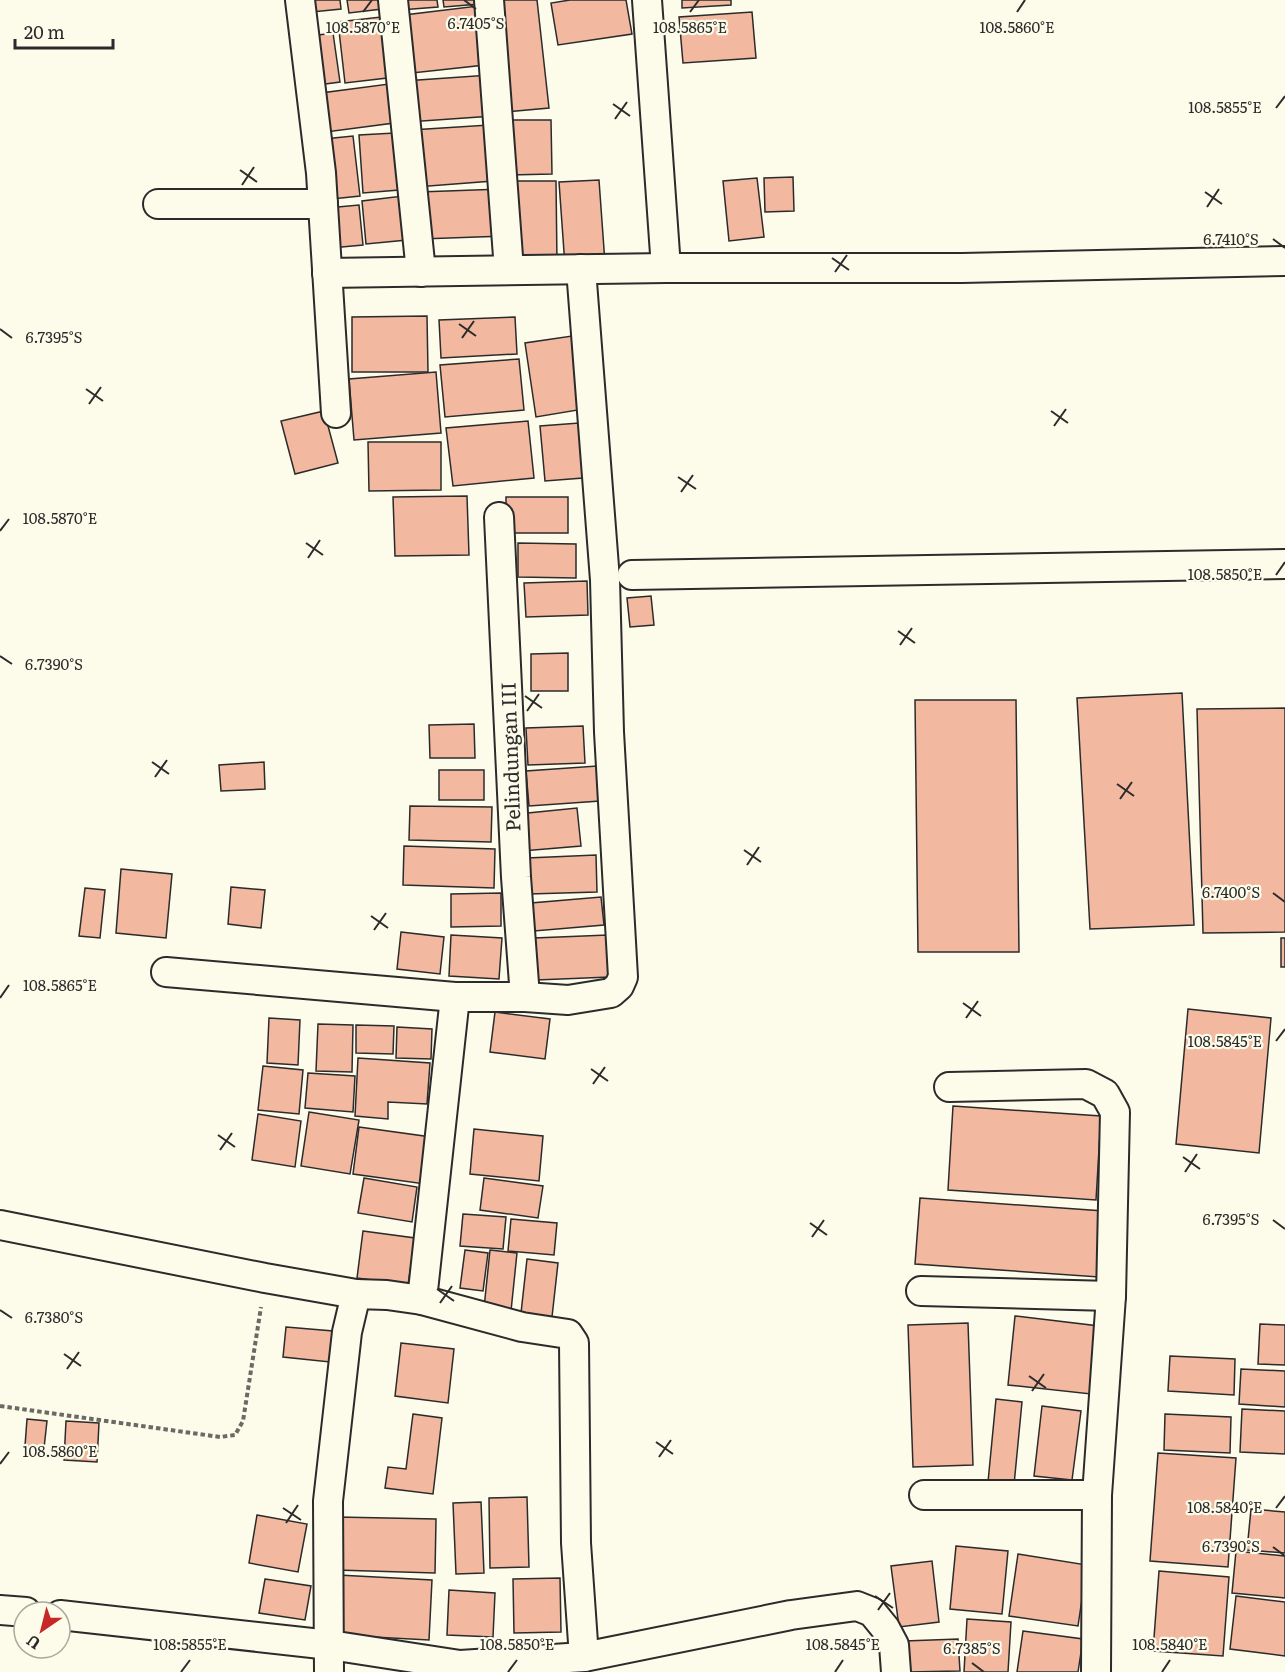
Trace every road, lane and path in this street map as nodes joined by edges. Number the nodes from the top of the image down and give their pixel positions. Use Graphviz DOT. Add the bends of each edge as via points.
graph roads {
  1 [pos="300,0"];
  2 [pos="393,0"];
  3 [pos="489,0"];
  4 [pos="647,0"];
  5 [pos="158,204"];
  6 [pos="323,204"];
  7 [pos="1285,261"];
  8 [pos="666,268"];
  9 [pos="581,269"];
  10 [pos="509,270"];
  11 [pos="421,272"];
  12 [pos="327,273"];
  13 [pos="336,413"];
  14 [pos="499,518"];
  15 [pos="1285,564"];
  16 [pos="632,575"];
  17 [pos="166,972"];
  18 [pos="525,996"];
  19 [pos="455,997"];
  20 [pos="949,1087"];
  21 [pos="0,1225"];
  22 [pos="266,1278"];
  23 [pos="921,1291"];
  24 [pos="356,1294"];
  25 [pos="1111,1296"];
  26 [pos="422,1300"];
  27 [pos="0,1406"];
  28 [pos="924,1495"];
  29 [pos="1097,1495"];
  30 [pos="72,1617"];
  31 [pos="584,1657"];
  32 [pos="329,1658"];
  33 [pos="460,1668"];
  34 [pos="896,1672"];
  35 [pos="1096,1672"];
  1 -- 6 [label="street"];
  2 -- 11 [label="street"];
  3 -- 10 [label="street"];
  4 -- 8 [label="street"];
  5 -- 6 [label="street"];
  6 -- 12 [label="street"];
  7 -- 8 [label="street" via="962,268"];
  8 -- 9 [label="street"];
  9 -- 10 [label="street"];
  9 -- 18 [label="street" via="604,580 623,977 611,993 568,1000"];
  10 -- 11 [label="street"];
  11 -- 12 [label="street"];
  12 -- 13 [label="street"];
  14 -- 18 [label="street, Pelindungan III"];
  15 -- 16 [label="street"];
  17 -- 19 [label="street"];
  18 -- 19 [label="street"];
  19 -- 26 [label="street"];
  20 -- 25 [label="street" via="1086,1084 1105,1094 1115,1112"];
  21 -- 22 [label="street"];
  22 -- 24 [label="street"];
  22 -- 27 [label="path" via="243,1421 234,1435 220,1437"];
  23 -- 25 [label="street"];
  24 -- 26 [label="street"];
  24 -- 32 [label="street" via="347,1332 328,1502"];
  25 -- 29 [label="street"];
  26 -- 31 [label="street" via="522,1327 568,1334 574,1343 576,1543"];
  28 -- 29 [label="street"];
  29 -- 35 [label="street"];
  30 -- 32 [label="street"];
  31 -- 33 [label="street"];
  31 -- 34 [label="street" via="791,1615 857,1606 872,1612 885,1628 894,1645"];
  32 -- 33 [label="street" via="437,1663"];
}
